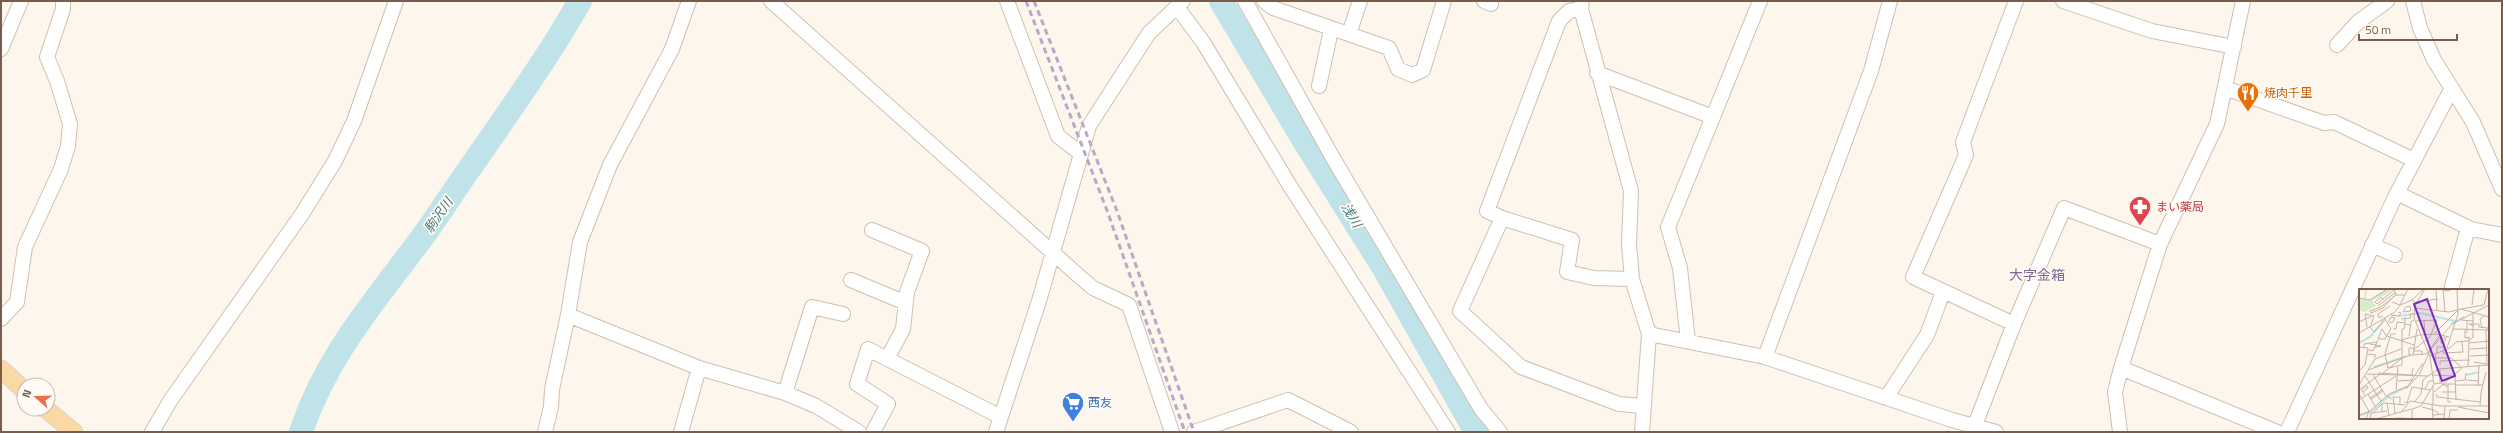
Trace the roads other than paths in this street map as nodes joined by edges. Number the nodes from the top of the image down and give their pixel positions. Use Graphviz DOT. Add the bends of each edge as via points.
graph roads {
  1 [pos="20,1"];
  2 [pos="63,1"];
  3 [pos="396,1"];
  4 [pos="689,1"];
  5 [pos="771,1"];
  6 [pos="1007,1"];
  7 [pos="1245,1"];
  8 [pos="1264,1"];
  9 [pos="1360,1"];
  10 [pos="1444,1"];
  11 [pos="1760,1"];
  12 [pos="1890,1"];
  13 [pos="2016,1"];
  14 [pos="2063,1"];
  15 [pos="2243,1"];
  16 [pos="2387,1"];
  17 [pos="2413,1"];
  18 [pos="1180,4"];
  19 [pos="1581,5"];
  20 [pos="1331,30"];
  21 [pos="1349,34"];
  22 [pos="2337,45"];
  23 [pos="2234,47"];
  24 [pos="1,49"];
  25 [pos="1597,73"];
  26 [pos="1319,86"];
  27 [pos="2225,88"];
  28 [pos="2452,88"];
  29 [pos="1713,117"];
  30 [pos="1081,154"];
  31 [pos="2414,160"];
  32 [pos="2502,189"];
  33 [pos="2397,193"];
  34 [pos="1502,218"];
  35 [pos="2468,228"];
  36 [pos="872,230"];
  37 [pos="2502,235"];
  38 [pos="2160,244"];
  39 [pos="2372,246"];
  40 [pos="1052,253"];
  41 [pos="2395,255"];
  42 [pos="1632,279"];
  43 [pos="851,280"];
  44 [pos="2450,289"];
  45 [pos="1943,292"];
  46 [pos="906,303"];
  47 [pos="843,314"];
  48 [pos="568,315"];
  49 [pos="1,319"];
  50 [pos="2014,324"];
  51 [pos="1649,334"];
  52 [pos="1688,341"];
  53 [pos="1765,357"];
  54 [pos="887,359"];
  55 [pos="699,368"];
  56 [pos="2121,368"];
  57 [pos="1,369"];
  58 [pos="16,383"];
  59 [pos="785,393"];
  60 [pos="1886,398"];
  61 [pos="1643,406"];
  62 [pos="56,417"];
  63 [pos="1001,418"];
  64 [pos="1975,425"];
  65 [pos="1950,426"];
  66 [pos="876,431"];
  67 [pos="74,432"];
  68 [pos="152,432"];
  69 [pos="544,432"];
  70 [pos="681,432"];
  71 [pos="859,432"];
  72 [pos="996,432"];
  73 [pos="1172,432"];
  74 [pos="1194,432"];
  75 [pos="1351,432"];
  76 [pos="1448,432"];
  77 [pos="1500,432"];
  78 [pos="1642,432"];
  79 [pos="1996,432"];
  80 [pos="2120,432"];
  81 [pos="2277,432"];
  82 [pos="2287,432"];
  1 -- 24 [label="street"];
  2 -- 49 [label="street" via="63,9 47,57 70,124 68,146 61,169 25,247 17,302"];
  3 -- 68 [label="street" via="354,121 335,162 302,214 170,401"];
  4 -- 48 [label="street" via="672,49 610,165 580,242"];
  5 -- 40 [label="street"];
  6 -- 30 [label="street" via="1058,136"];
  7 -- 77 [label="street" via="1333,158 1480,409"];
  8 -- 20 [label="street" via="1273,8"];
  9 -- 21 [label="street"];
  10 -- 21 [label="street" via="1423,70 1412,75 1398,69 1389,48"];
  11 -- 29 [label="street"];
  12 -- 53 [label="street" via="1872,70"];
  13 -- 45 [label="street" via="1963,142 1966,155 1913,277"];
  14 -- 23 [label="street" via="2152,31"];
  15 -- 23 [label="street"];
  16 -- 22 [label="street" via="2358,22"];
  17 -- 28 [label="street" via="2420,28 2434,60"];
  18 -- 30 [label="street" via="1149,33 1090,126"];
  18 -- 76 [label="street" via="1290,186"];
  19 -- 25 [label="street"];
  19 -- 34 [label="street" via="1569,11 1559,21 1487,211"];
  20 -- 21 [label="street"];
  20 -- 26 [label="street"];
  23 -- 27 [label="street"];
  25 -- 29 [label="street"];
  25 -- 42 [label="street" via="1631,191 1629,244"];
  27 -- 31 [label="street" via="2324,123 2334,122"];
  27 -- 38 [label="street" via="2217,124"];
  28 -- 31 [label="street"];
  28 -- 32 [label="street" via="2473,122"];
  29 -- 52 [label="street" via="1668,227 1680,268"];
  30 -- 40 [label="street"];
  31 -- 33 [label="street"];
  33 -- 35 [label="street"];
  33 -- 39 [label="street"];
  34 -- 42 [label="street" via="1572,240 1567,272 1594,278"];
  34 -- 61 [label="street" via="1460,311 1521,367 1619,404"];
  35 -- 37 [label="street"];
  35 -- 44 [label="street"];
  36 -- 46 [label="street" via="922,251 907,292"];
  38 -- 50 [label="street" via="2064,208"];
  38 -- 56 [label="street"];
  39 -- 41 [label="street"];
  39 -- 82 [label="street"];
  40 -- 63 [label="street"];
  40 -- 73 [label="street" via="1093,288 1129,305"];
  42 -- 51 [label="street"];
  43 -- 46 [label="street"];
  45 -- 50 [label="street"];
  45 -- 60 [label="street" via="1927,334"];
  46 -- 54 [label="street" via="903,329"];
  47 -- 59 [label="street" via="812,307"];
  48 -- 55 [label="street"];
  48 -- 69 [label="street" via="552,389 552,407"];
  50 -- 64 [label="street"];
  51 -- 52 [label="street"];
  51 -- 61 [label="street"];
  52 -- 53 [label="street"];
  53 -- 60 [label="street"];
  54 -- 63 [label="street"];
  54 -- 66 [label="street" via="868,349 857,384 888,404"];
  55 -- 59 [label="street"];
  55 -- 70 [label="street"];
  56 -- 80 [label="street" via="2115,392"];
  56 -- 81 [label="street"];
  57 -- 58 [label="main road"];
  59 -- 71 [label="street" via="816,406"];
  60 -- 65 [label="street"];
  61 -- 78 [label="street"];
  62 -- 67 [label="main road"];
  63 -- 72 [label="street"];
  64 -- 65 [label="street"];
  64 -- 79 [label="street"];
  74 -- 75 [label="street" via="1288,400"];
}
